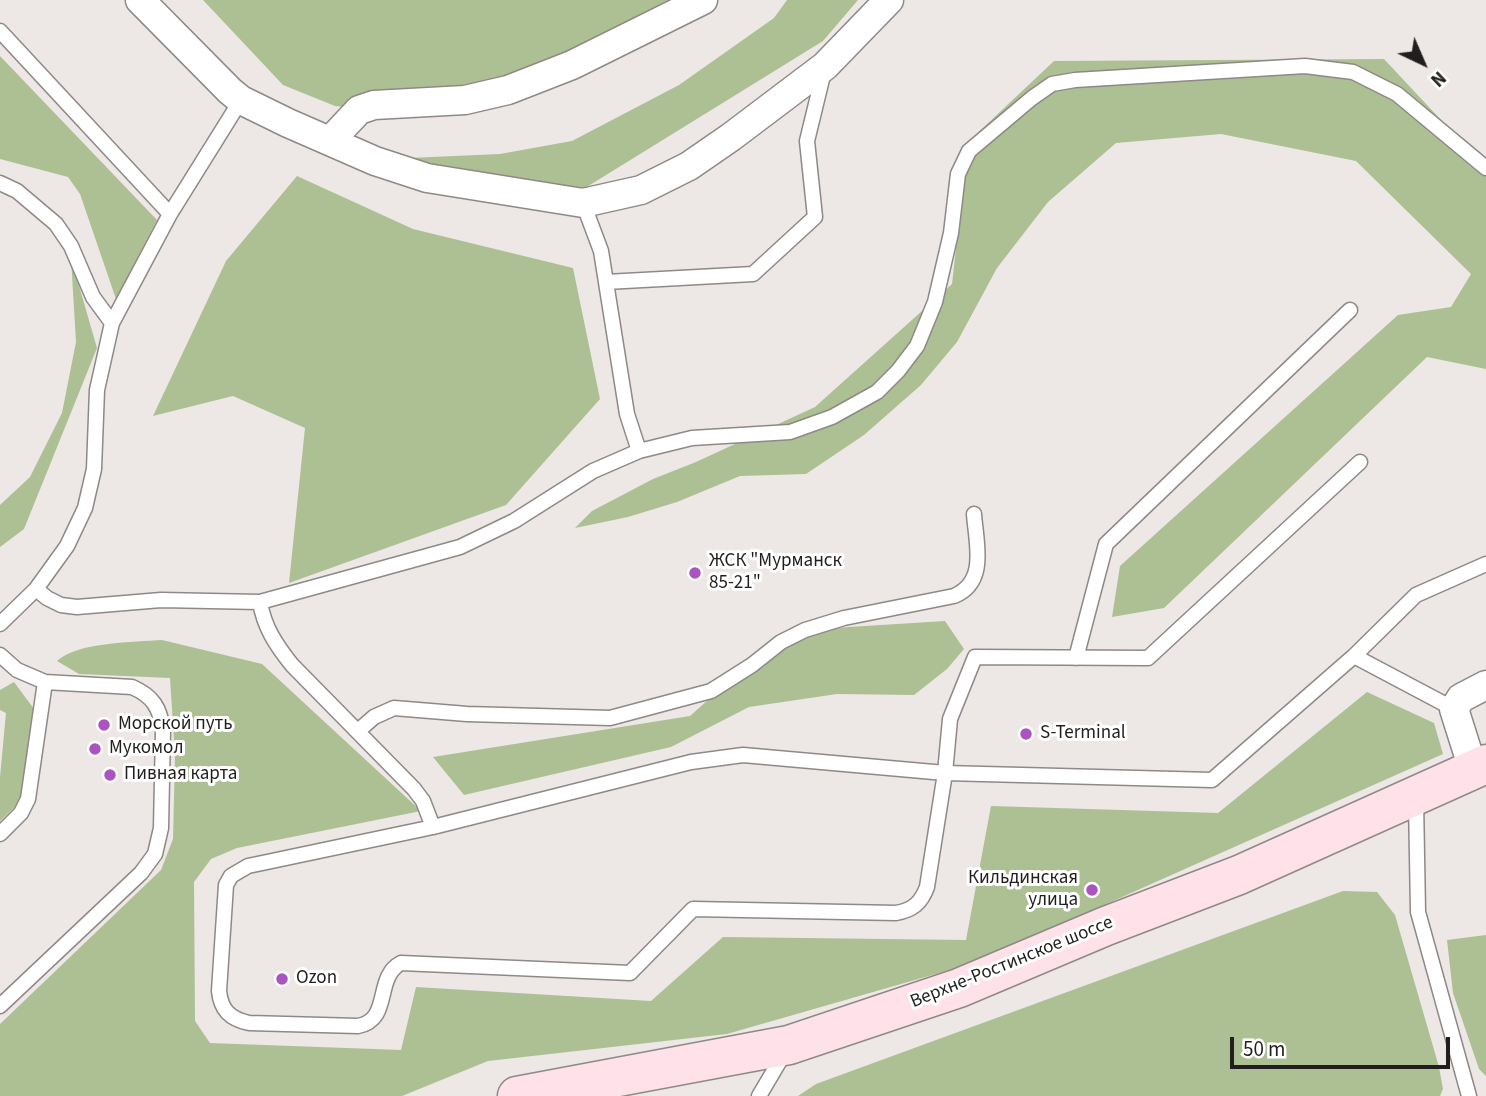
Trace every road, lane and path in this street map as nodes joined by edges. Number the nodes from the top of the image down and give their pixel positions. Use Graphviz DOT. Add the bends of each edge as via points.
graph roads {
  1 [pos="140,0"];
  2 [pos="703,0"];
  3 [pos="889,0"];
  4 [pos="0,31"];
  5 [pos="825,66"];
  6 [pos="242,100"];
  7 [pos="330,141"];
  8 [pos="1486,168"];
  9 [pos="0,183"];
  10 [pos="583,203"];
  11 [pos="170,214"];
  12 [pos="606,282"];
  13 [pos="1350,310"];
  14 [pos="112,323"];
  15 [pos="639,451"];
  16 [pos="1360,462"];
  17 [pos="974,514"];
  18 [pos="1486,564"];
  19 [pos="36,589"];
  20 [pos="260,602"];
  21 [pos="0,624"];
  22 [pos="0,654"];
  23 [pos="1354,656"];
  24 [pos="1076,658"];
  25 [pos="45,682"];
  26 [pos="1486,685"];
  27 [pos="1454,709"];
  28 [pos="358,731"];
  29 [pos="1480,767"];
  30 [pos="945,773"];
  31 [pos="1416,795"];
  32 [pos="433,827"];
  33 [pos="0,834"];
  34 [pos="0,1006"];
  35 [pos="789,1045"];
  36 [pos="517,1096"];
  37 [pos="759,1096"];
  38 [pos="1469,1096"];
  1 -- 6 [label="street" via="214,78"];
  2 -- 7 [label="street" via="572,65 508,90 465,100 374,105 359,110"];
  3 -- 5 [label="street"];
  4 -- 11 [label="lane"];
  5 -- 10 [label="street" via="689,166 641,190"];
  5 -- 12 [label="lane" via="807,141 815,217 754,274"];
  6 -- 7 [label="street"];
  6 -- 11 [label="lane"];
  7 -- 10 [label="street" via="427,178"];
  8 -- 15 [label="lane" via="1397,94 1353,72 1305,66 1052,84 969,151 958,174 951,233 935,302 917,346 877,392 832,417 790,432 692,438"];
  9 -- 14 [label="lane" via="17,191 56,224 93,297"];
  10 -- 12 [label="lane" via="601,251"];
  11 -- 14 [label="lane"];
  12 -- 15 [label="lane" via="627,414"];
  13 -- 24 [label="lane" via="1106,544"];
  14 -- 19 [label="lane" via="97,390 94,469 85,508 67,545"];
  15 -- 20 [label="lane" via="593,471 514,521 460,547"];
  16 -- 24 [label="lane" via="1148,658"];
  17 -- 28 [label="lane" via="978,570 964,592 805,629 711,691 610,718 394,708"];
  18 -- 23 [label="lane" via="1416,595"];
  19 -- 20 [label="lane" via="61,606 77,607 161,600"];
  19 -- 21 [label="lane"];
  20 -- 28 [label="lane" via="275,644"];
  22 -- 25 [label="lane" via="17,670"];
  23 -- 27 [label="lane"];
  23 -- 30 [label="lane" via="1212,780"];
  24 -- 30 [label="lane" via="975,657 950,719"];
  25 -- 33 [label="lane" via="28,799"];
  25 -- 34 [label="lane" via="132,687 155,702 163,730 161,828 155,854 141,873"];
  26 -- 27 [label="street" via="1461,698"];
  27 -- 29 [label="street"];
  28 -- 32 [label="lane" via="414,789"];
  29 -- 31 [label="street, Верхне-Ростинское шоссе"];
  30 -- 32 [label="lane" via="743,755 691,762"];
  30 -- 32 [label="lane" via="927,887 917,906 907,911 693,909 630,973 401,962 389,972 378,1015 366,1024 249,1023 227,1013 219,991 223,895 231,876 248,866"];
  31 -- 35 [label="street, Верхне-Ростинское шоссе" via="1239,875 959,988"];
  31 -- 38 [label="lane" via="1418,912"];
  35 -- 36 [label="street, Верхне-Ростинское шоссе"];
  35 -- 37 [label="lane"];
}
